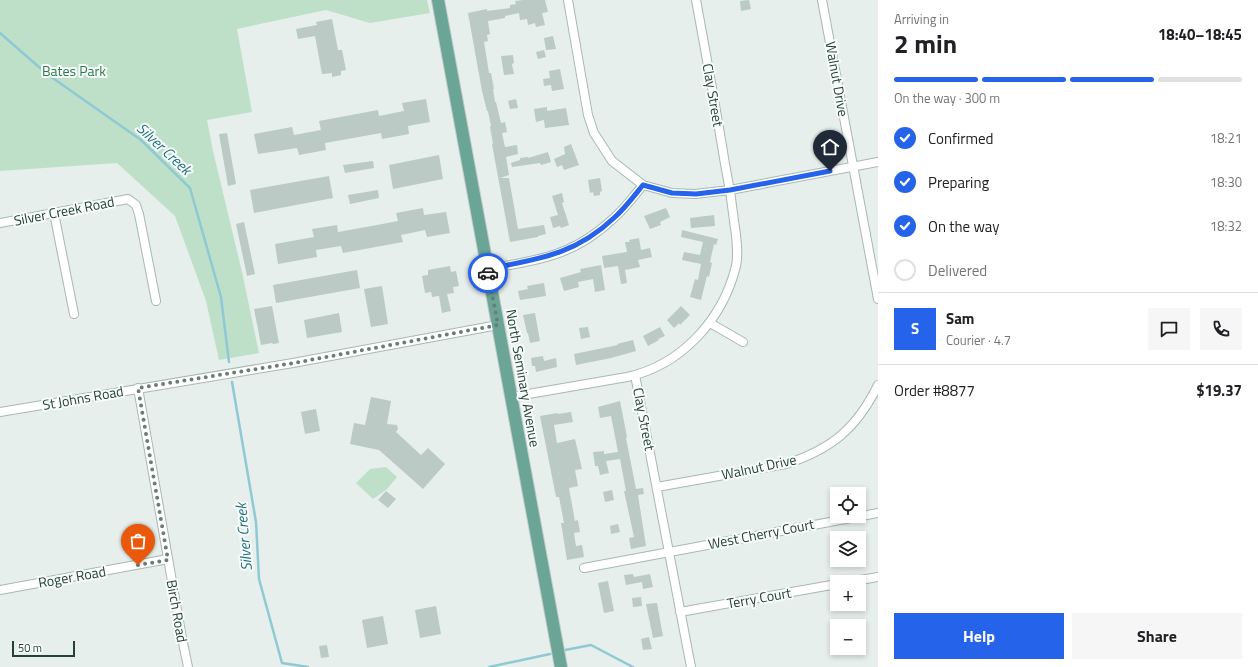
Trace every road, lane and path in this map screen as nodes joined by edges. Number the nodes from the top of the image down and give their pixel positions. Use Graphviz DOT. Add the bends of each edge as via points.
graph roads {
  1 [pos="438,0"];
  2 [pos="568,0"];
  3 [pos="696,0"];
  4 [pos="822,0"];
  5 [pos="878,162"];
  6 [pos="853,167"];
  7 [pos="643,185"];
  8 [pos="730,190"];
  9 [pos="54,213"];
  10 [pos="0,223"];
  11 [pos="487,269"];
  12 [pos="878,299"];
  13 [pos="156,301"];
  14 [pos="74,314"];
  15 [pos="710,323"];
  16 [pos="498,325"];
  17 [pos="743,342"];
  18 [pos="635,375"];
  19 [pos="878,385"];
  20 [pos="138,388"];
  21 [pos="511,397"];
  22 [pos="0,412"];
  23 [pos="657,487"];
  24 [pos="878,513"];
  25 [pos="669,552"];
  26 [pos="168,560"];
  27 [pos="584,568"];
  28 [pos="878,577"];
  29 [pos="866,579"];
  30 [pos="830,585"];
  31 [pos="0,590"];
  32 [pos="680,612"];
  33 [pos="188,667"];
  34 [pos="561,667"];
  35 [pos="691,667"];
  1 -- 11 [label="main road, North Seminary Avenue"];
  2 -- 7 [label="street" via="588,115 594,133 612,161"];
  3 -- 8 [label="street, Clay Street"];
  4 -- 6 [label="street, Walnut Drive"];
  5 -- 6 [label="street"];
  6 -- 8 [label="street"];
  6 -- 12 [label="street, Walnut Drive"];
  7 -- 8 [label="street" via="672,193 696,194"];
  7 -- 11 [label="street" via="616,216 597,233 574,247 553,256"];
  8 -- 15 [label="street, Clay Street" via="736,234 736,265 720,307"];
  9 -- 10 [label="street, Silver Creek Road"];
  9 -- 13 [label="street, Silver Creek Road" via="128,199 136,205"];
  9 -- 14 [label="street"];
  11 -- 16 [label="main road, North Seminary Avenue"];
  15 -- 17 [label="street"];
  15 -- 18 [label="street, Clay Street" via="683,350 666,362"];
  16 -- 20 [label="street, St Johns Road" via="294,363"];
  16 -- 21 [label="main road, North Seminary Avenue"];
  18 -- 21 [label="street"];
  18 -- 23 [label="street, Clay Street"];
  19 -- 23 [label="street, Walnut Drive" via="869,404 843,434 802,459"];
  20 -- 22 [label="street, St Johns Road"];
  20 -- 26 [label="street, Birch Road"];
  21 -- 34 [label="main road, North Seminary Avenue"];
  23 -- 25 [label="street, Clay Street"];
  24 -- 25 [label="street, West Cherry Court"];
  25 -- 27 [label="street, West Cherry Court"];
  25 -- 32 [label="street, Clay Street"];
  26 -- 31 [label="street, Roger Road"];
  26 -- 33 [label="street, Birch Road"];
  28 -- 29 [label="street"];
  30 -- 32 [label="street, Terry Court"];
  32 -- 35 [label="street, Clay Street"];
}
